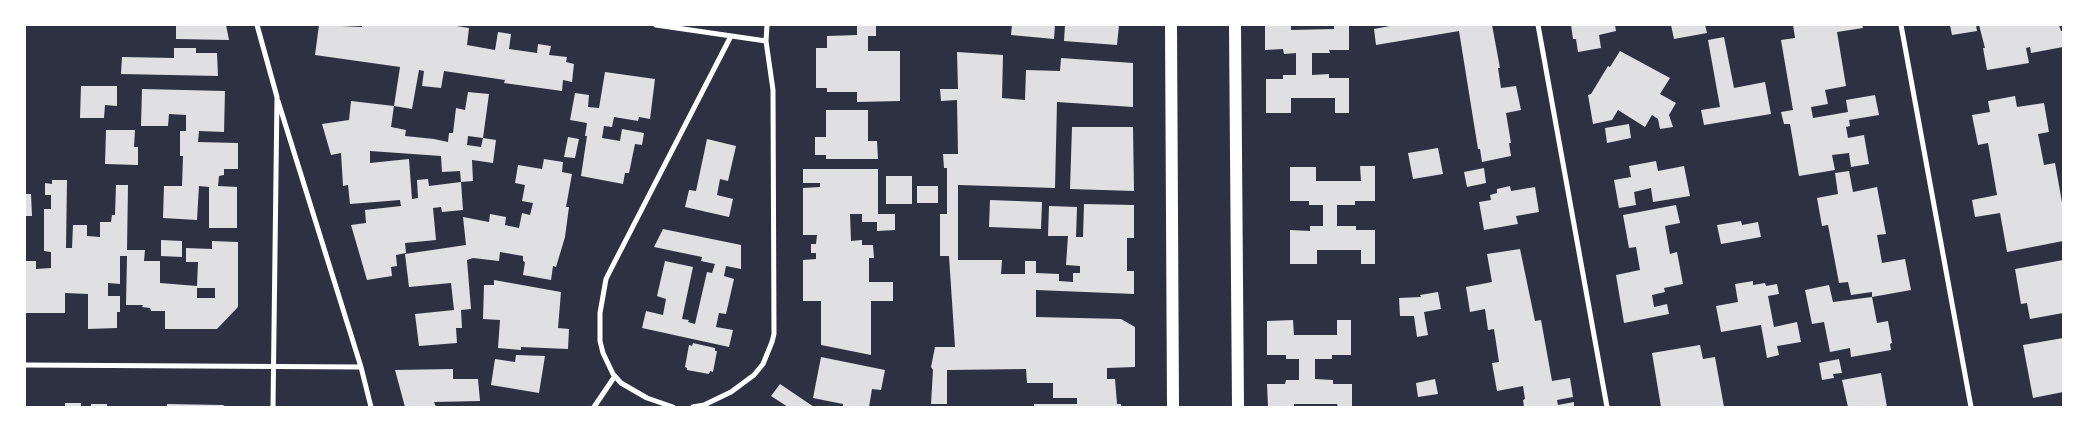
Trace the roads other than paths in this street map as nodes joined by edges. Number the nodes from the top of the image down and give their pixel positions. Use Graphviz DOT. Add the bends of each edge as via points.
graph roads {
  1 [pos="257,25"];
  2 [pos="656,25"];
  3 [pos="767,25"];
  4 [pos="1171,25"];
  5 [pos="1235,25"];
  6 [pos="1538,25"];
  7 [pos="1901,25"];
  8 [pos="731,36"];
  9 [pos="766,41"];
  10 [pos="277,97"];
  11 [pos="25,366"];
  12 [pos="274,366"];
  13 [pos="361,367"];
  14 [pos="615,376"];
  15 [pos="273,407"];
  16 [pos="371,407"];
  17 [pos="594,407"];
  18 [pos="673,407"];
  19 [pos="693,407"];
  20 [pos="1173,407"];
  21 [pos="1238,407"];
  22 [pos="1607,407"];
  23 [pos="1970,407"];
  1 -- 10 [label="street"];
  2 -- 8 [label="street"];
  3 -- 9 [label="street"];
  4 -- 20 [label="main road"];
  5 -- 21 [label="main road"];
  6 -- 22 [label="street"];
  7 -- 23 [label="street"];
  8 -- 9 [label="street"];
  8 -- 14 [label="street" via="606,280 600,313 600,341 606,363"];
  9 -- 19 [label="street" via="773,90 774,334 763,364 754,375 731,392"];
  10 -- 12 [label="street"];
  10 -- 13 [label="street"];
  11 -- 12 [label="street"];
  12 -- 13 [label="street"];
  12 -- 15 [label="street"];
  13 -- 16 [label="street"];
  14 -- 17 [label="street"];
  14 -- 18 [label="street" via="647,398"];
}
